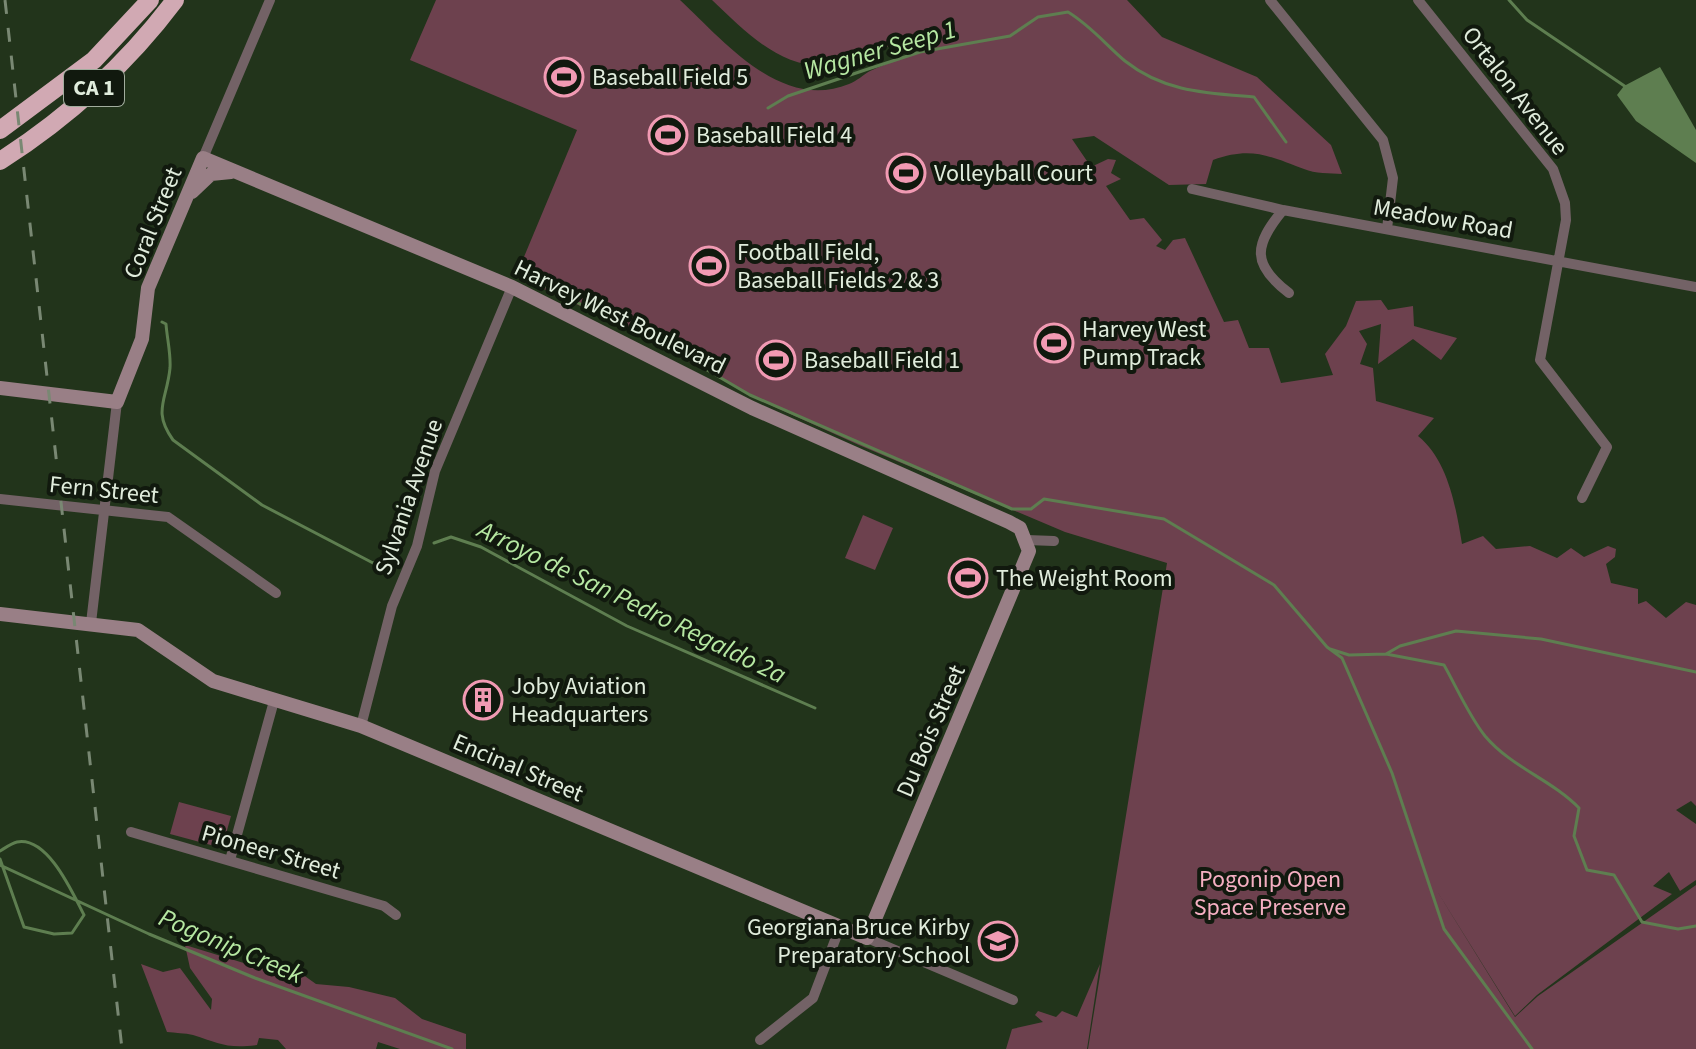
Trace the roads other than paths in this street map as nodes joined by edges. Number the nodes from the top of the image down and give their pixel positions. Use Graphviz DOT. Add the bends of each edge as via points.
graph roads {
  1 [pos="150,0"];
  2 [pos="175,0"];
  3 [pos="270,0"];
  4 [pos="1270,0"];
  5 [pos="1418,0"];
  6 [pos="0,130"];
  7 [pos="203,158"];
  8 [pos="0,161"];
  9 [pos="240,173"];
  10 [pos="1192,189"];
  11 [pos="188,195"];
  12 [pos="1283,210"];
  13 [pos="1387,229"];
  14 [pos="1559,261"];
  15 [pos="512,287"];
  16 [pos="1696,287"];
  17 [pos="1289,293"];
  18 [pos="0,388"];
  19 [pos="117,402"];
  20 [pos="1582,498"];
  21 [pos="0,499"];
  22 [pos="105,510"];
  23 [pos="1027,540"];
  24 [pos="1054,541"];
  25 [pos="276,593"];
  26 [pos="0,614"];
  27 [pos="91,623"];
  28 [pos="274,701"];
  29 [pos="361,726"];
  30 [pos="131,832"];
  31 [pos="230,860"];
  32 [pos="396,915"];
  33 [pos="840,927"];
  34 [pos="867,938"];
  35 [pos="1013,1000"];
  36 [pos="760,1040"];
  1 -- 6 [label="highway, CA 1" via="94,60"];
  2 -- 8 [label="highway, CA 1" via="105,78"];
  3 -- 7 [label="street, Coral Street"];
  4 -- 13 [label="street" via="1383,140 1393,178"];
  5 -- 14 [label="street, Ortalon Avenue" via="1553,169 1565,203"];
  7 -- 9 [label="street, Harvey West Boulevard"];
  7 -- 11 [label="street, Coral Street"];
  9 -- 11 [label="street" via="211,174"];
  9 -- 15 [label="street, Harvey West Boulevard"];
  10 -- 12 [label="street, Meadow Road"];
  11 -- 19 [label="street, Coral Street" via="148,288 142,339"];
  12 -- 13 [label="street, Meadow Road"];
  12 -- 17 [label="street" via="1262,239 1260,254 1265,270"];
  13 -- 14 [label="street, Meadow Road"];
  14 -- 16 [label="street, Meadow Road"];
  14 -- 20 [label="street, Ortalon Avenue" via="1540,360 1607,447"];
  15 -- 23 [label="street, Harvey West Boulevard" via="752,408 1009,522"];
  15 -- 29 [label="street, Sylvania Avenue" via="435,471"];
  18 -- 19 [label="street"];
  19 -- 22 [label="street"];
  21 -- 22 [label="street, Fern Street"];
  22 -- 25 [label="street, Fern Street" via="168,517"];
  22 -- 27 [label="street"];
  23 -- 24 [label="street"];
  23 -- 34 [label="street, Du Bois Street" via="1026,563"];
  26 -- 27 [label="street, Encinal Street"];
  27 -- 28 [label="street, Encinal Street" via="138,630 213,681"];
  28 -- 29 [label="street, Encinal Street"];
  28 -- 31 [label="street"];
  29 -- 33 [label="street, Encinal Street"];
  30 -- 31 [label="street, Pioneer Street"];
  31 -- 32 [label="street, Pioneer Street" via="384,906"];
  33 -- 34 [label="street, Encinal Street"];
  33 -- 36 [label="street" via="813,998"];
  34 -- 35 [label="street, Encinal Street"];
}
